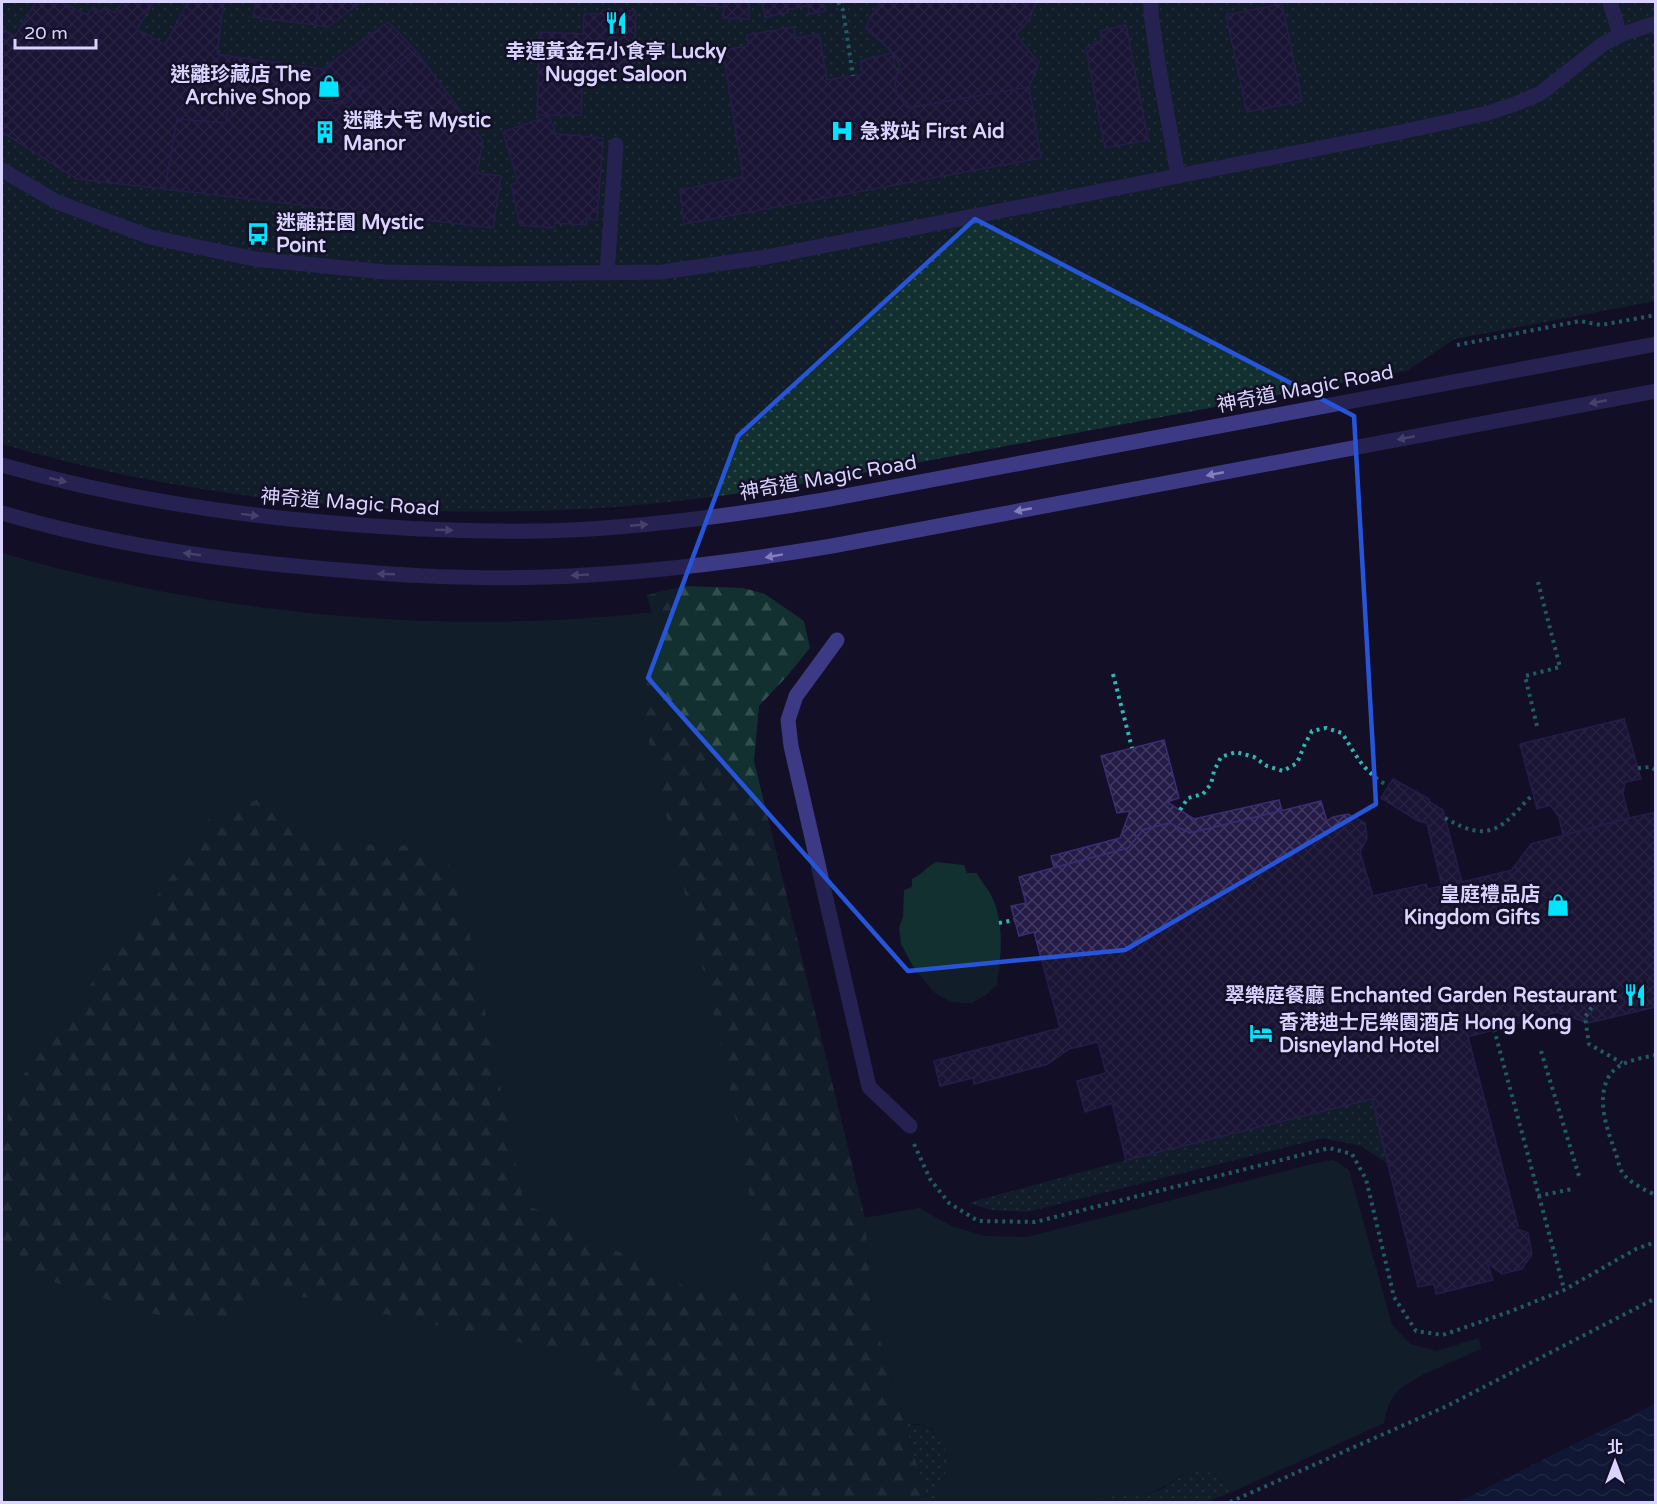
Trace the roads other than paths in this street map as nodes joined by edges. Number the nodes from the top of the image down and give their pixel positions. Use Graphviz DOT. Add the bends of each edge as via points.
graph roads {
  1 [pos="1151,2"];
  2 [pos="1610,2"];
  3 [pos="1656,23"];
  4 [pos="1620,35"];
  5 [pos="616,145"];
  6 [pos="2,170"];
  7 [pos="1178,176"];
  8 [pos="607,273"];
  9 [pos="1656,344"];
  10 [pos="1656,391"];
  11 [pos="2,465"];
  12 [pos="2,513"];
  13 [pos="837,640"];
  14 [pos="910,1126"];
  1 -- 7 [label="street"];
  2 -- 4 [label="street"];
  3 -- 4 [label="street"];
  4 -- 7 [label="street" via="1590,53 1541,93 1488,113"];
  5 -- 8 [label="street"];
  6 -- 8 [label="street" via="57,202 150,237 255,259 385,272"];
  7 -- 8 [label="street" via="766,257 662,272"];
  11 -- 9 [label="street, 神奇道 Magic Road, one-way" via="108,492 253,516 469,531 614,527 758,512"];
  10 -- 12 [label="street, one-way" via="832,546 701,566 617,573 469,578 270,564 99,538"];
  13 -- 14 [label="street" via="796,696 788,720 791,746 869,1087"];
}
